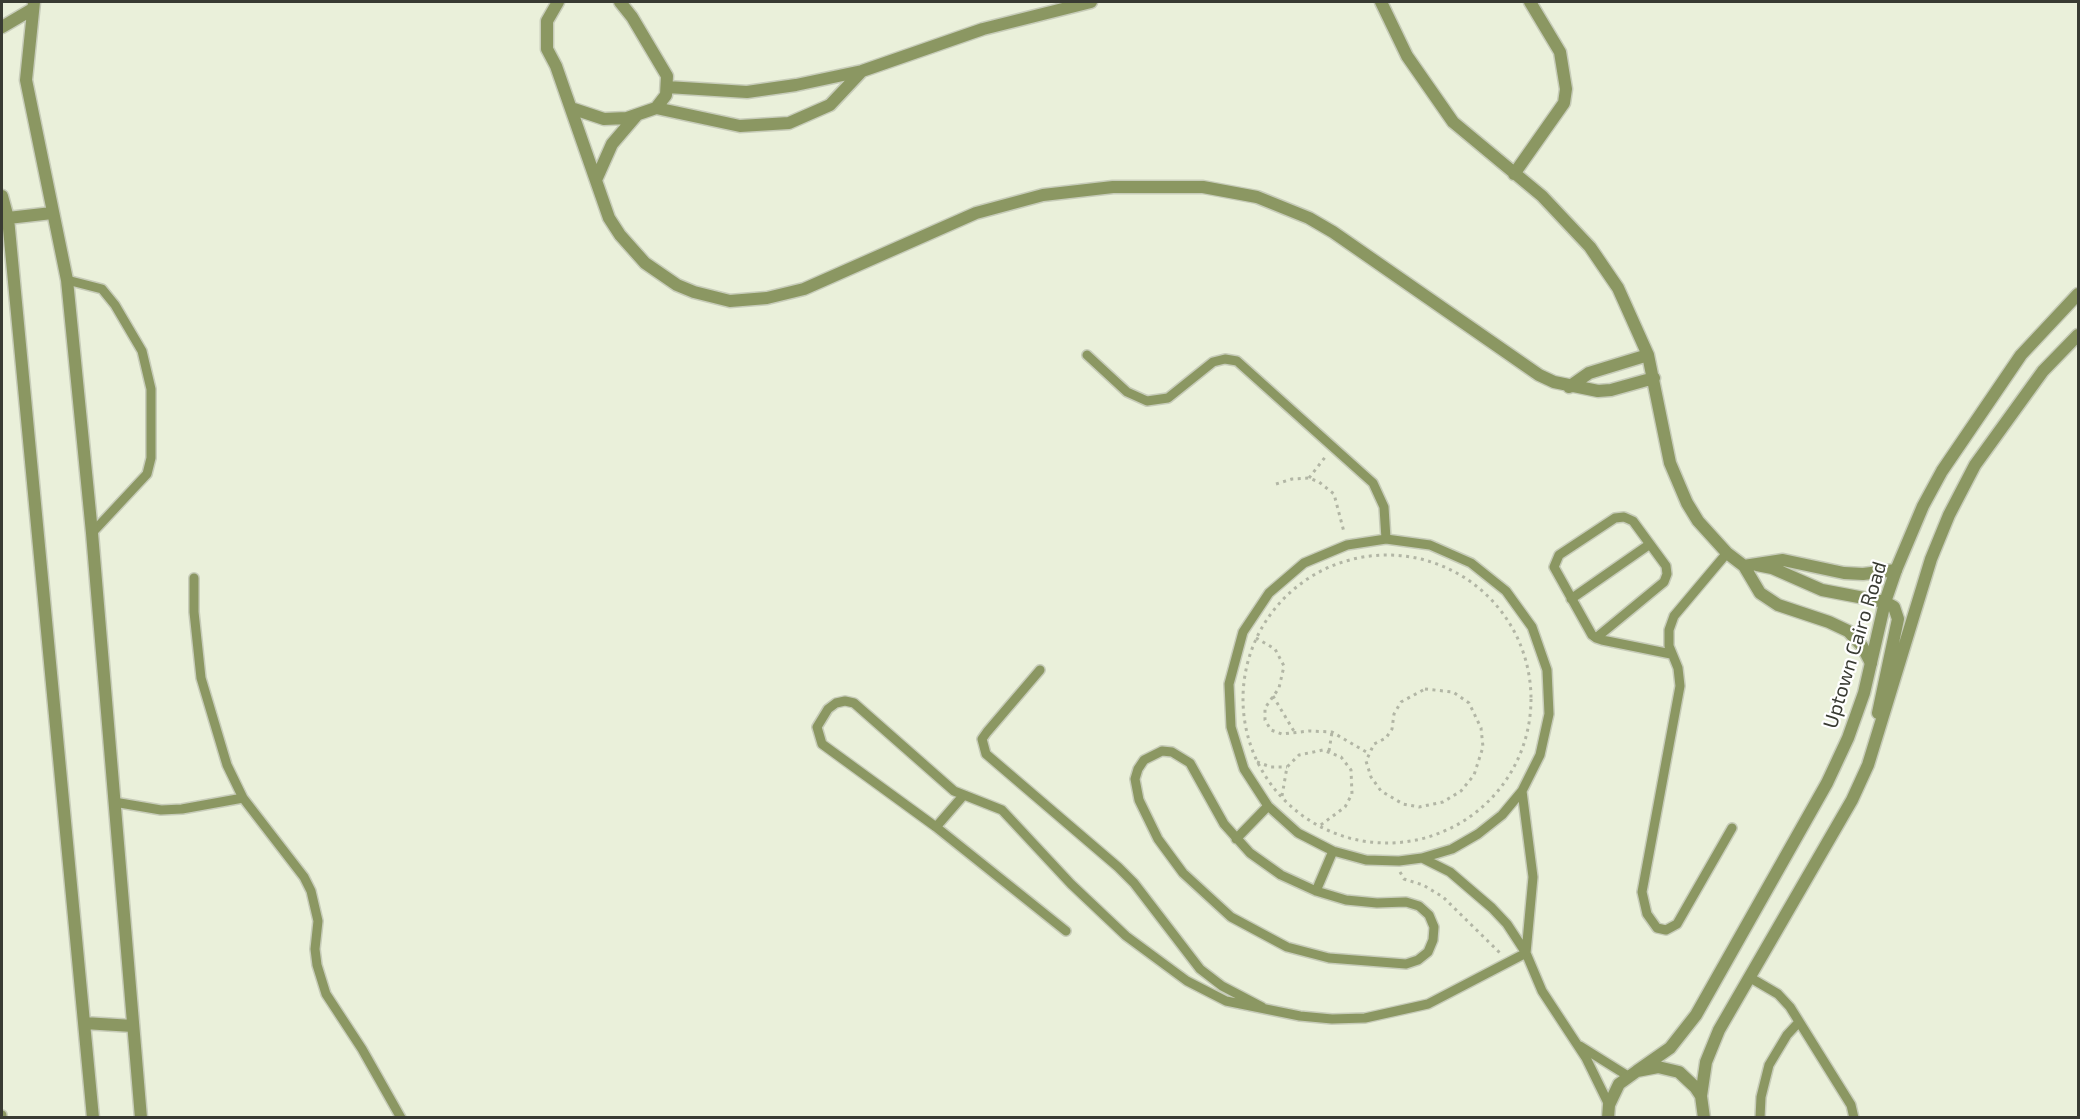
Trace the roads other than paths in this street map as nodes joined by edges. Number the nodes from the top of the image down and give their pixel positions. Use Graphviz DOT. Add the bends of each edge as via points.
graph roads {
  1 [pos="558,2"];
  2 [pos="620,2"];
  3 [pos="1091,2"];
  4 [pos="1381,2"];
  5 [pos="1530,2"];
  6 [pos="32,6"];
  7 [pos="2,27"];
  8 [pos="862,71"];
  9 [pos="668,87"];
  10 [pos="571,108"];
  11 [pos="656,108"];
  12 [pos="637,116"];
  13 [pos="1514,174"];
  14 [pos="596,180"];
  15 [pos="2,196"];
  16 [pos="52,213"];
  17 [pos="4,220"];
  18 [pos="67,280"];
  19 [pos="2079,294"];
  20 [pos="2079,335"];
  21 [pos="1087,354"];
  22 [pos="1648,355"];
  23 [pos="1654,378"];
  24 [pos="1569,387"];
  25 [pos="93,533"];
  26 [pos="1386,539"];
  27 [pos="1650,544"];
  28 [pos="1727,553"];
  29 [pos="1744,566"];
  30 [pos="1896,570"];
  31 [pos="194,578"];
  32 [pos="1571,599"];
  33 [pos="1885,602"];
  34 [pos="1596,638"];
  35 [pos="1671,654"];
  36 [pos="1871,663"];
  37 [pos="1040,670"];
  38 [pos="1878,738"];
  39 [pos="1522,791"];
  40 [pos="963,797"];
  41 [pos="243,798"];
  42 [pos="114,802"];
  43 [pos="1268,806"];
  44 [pos="936,827"];
  45 [pos="1732,828"];
  46 [pos="1236,839"];
  47 [pos="1333,851"];
  48 [pos="1422,858"];
  49 [pos="1316,891"];
  50 [pos="1066,931"];
  51 [pos="1526,953"];
  52 [pos="1749,977"];
  53 [pos="1269,1011"];
  54 [pos="1799,1022"];
  55 [pos="84,1023"];
  56 [pos="132,1026"];
  57 [pos="1575,1042"];
  58 [pos="1632,1073"];
  59 [pos="1701,1096"];
  60 [pos="1608,1113"];
  61 [pos="93,1118"];
  62 [pos="141,1118"];
  63 [pos="401,1118"];
  64 [pos="1704,1118"];
  65 [pos="1760,1118"];
  66 [pos="1854,1118"];
  1 -- 10 [label="street" via="547,21 546,40"];
  2 -- 9 [label="street" via="667,76"];
  3 -- 8 [label="street" via="983,29"];
  4 -- 13 [label="street" via="1407,56 1437,102 1453,122"];
  5 -- 13 [label="street" via="1560,52 1566,89 1564,103"];
  6 -- 7 [label="street"];
  6 -- 16 [label="street" via="26,80"];
  8 -- 9 [label="street" via="747,92"];
  8 -- 11 [label="street" via="830,105 789,123 740,126"];
  9 -- 11 [label="street"];
  10 -- 12 [label="street" via="604,119"];
  10 -- 14 [label="street"];
  11 -- 12 [label="street"];
  12 -- 14 [label="street" via="612,144"];
  13 -- 22 [label="street" via="1566,220 1605,267 1630,310"];
  14 -- 24 [label="street" via="609,218 645,263 694,292 730,301 804,289 976,213 1043,195 1176,185 1230,191 1257,197 1309,218 1539,375"];
  15 -- 17 [label="street"];
  16 -- 17 [label="street"];
  16 -- 18 [label="street"];
  17 -- 55 [label="street"];
  18 -- 25 [label="street"];
  18 -- 25 [label="lane" via="102,289 115,305 142,351 152,389 151,458 147,474"];
  19 -- 30 [label="street, Uptown Cairo Road" via="2021,355 1973,422 1923,506"];
  20 -- 38 [label="street" via="2043,372 1975,465 1949,515 1924,581"];
  21 -- 26 [label="lane" via="1127,392 1147,401 1168,398 1213,362 1238,361 1373,483 1384,507"];
  22 -- 23 [label="street"];
  22 -- 24 [label="street" via="1589,373"];
  23 -- 24 [label="street" via="1611,390"];
  23 -- 28 [label="street" via="1677,483 1698,521"];
  25 -- 42 [label="street"];
  26 -- 39 [label="lane" via="1430,545 1472,562 1506,591 1532,627 1546,670 1549,714 1540,755"];
  26 -- 43 [label="lane" via="1347,545 1304,563 1269,593 1243,632 1229,684 1231,728 1244,769"];
  27 -- 32 [label="lane"];
  27 -- 32 [label="lane" via="1633,521 1619,517 1559,555 1554,567"];
  27 -- 34 [label="lane" via="1666,566 1666,579"];
  28 -- 29 [label="street"];
  28 -- 35 [label="lane" via="1674,616 1668,638"];
  29 -- 30 [label="street" via="1784,560 1844,573"];
  29 -- 33 [label="street" via="1766,566 1822,590"];
  29 -- 36 [label="street" via="1753,585 1769,600 1839,626 1856,638"];
  30 -- 33 [label="street, Uptown Cairo Road"];
  31 -- 41 [label="lane" via="201,678 217,738"];
  32 -- 34 [label="lane"];
  33 -- 36 [label="street, Uptown Cairo Road"];
  33 -- 38 [label="street" via="1894,607 1898,620 1879,704"];
  34 -- 35 [label="lane"];
  35 -- 45 [label="lane" via="1680,686 1642,892 1647,914 1657,928 1666,930 1677,924"];
  36 -- 58 [label="street, Uptown Cairo Road" via="1857,716 1827,783 1696,1015 1670,1048"];
  37 -- 53 [label="lane" via="982,739 986,754 1119,867 1200,969 1222,986"];
  38 -- 52 [label="street" via="1852,801"];
  39 -- 48 [label="lane" via="1502,815 1478,834 1452,849"];
  39 -- 51 [label="lane" via="1533,877"];
  40 -- 44 [label="lane"];
  40 -- 44 [label="lane" via="854,703 836,703 828,709 817,727 822,744"];
  40 -- 53 [label="lane" via="1002,810 1098,910 1156,960 1206,993"];
  41 -- 42 [label="lane" via="161,810"];
  41 -- 63 [label="lane" via="308,884 318,921 317,965 326,994"];
  42 -- 56 [label="street"];
  43 -- 46 [label="lane"];
  43 -- 47 [label="lane" via="1298,833"];
  44 -- 50 [label="lane"];
  46 -- 49 [label="lane" via="1281,875"];
  46 -- 49 [label="lane" via="1182,756 1162,751 1144,760 1135,778 1136,789 1158,838 1183,873 1231,916 1287,947 1329,958 1406,964 1428,952 1434,927 1419,906 1406,902 1362,902"];
  47 -- 48 [label="lane" via="1366,860"];
  47 -- 49 [label="lane"];
  48 -- 51 [label="lane" via="1450,872 1492,908 1508,924"];
  51 -- 53 [label="lane" via="1428,1004 1397,1013 1332,1019"];
  51 -- 57 [label="lane" via="1552,1009"];
  52 -- 54 [label="lane" via="1778,994"];
  52 -- 59 [label="street" via="1711,1046"];
  54 -- 65 [label="lane" via="1769,1065"];
  54 -- 66 [label="lane" via="1851,1105"];
  55 -- 56 [label="street"];
  55 -- 61 [label="street"];
  56 -- 62 [label="street"];
  57 -- 58 [label="lane"];
  57 -- 60 [label="lane"];
  58 -- 59 [label="street" via="1658,1067 1679,1072"];
  58 -- 60 [label="street" via="1619,1084"];
  59 -- 64 [label="street"];
}
